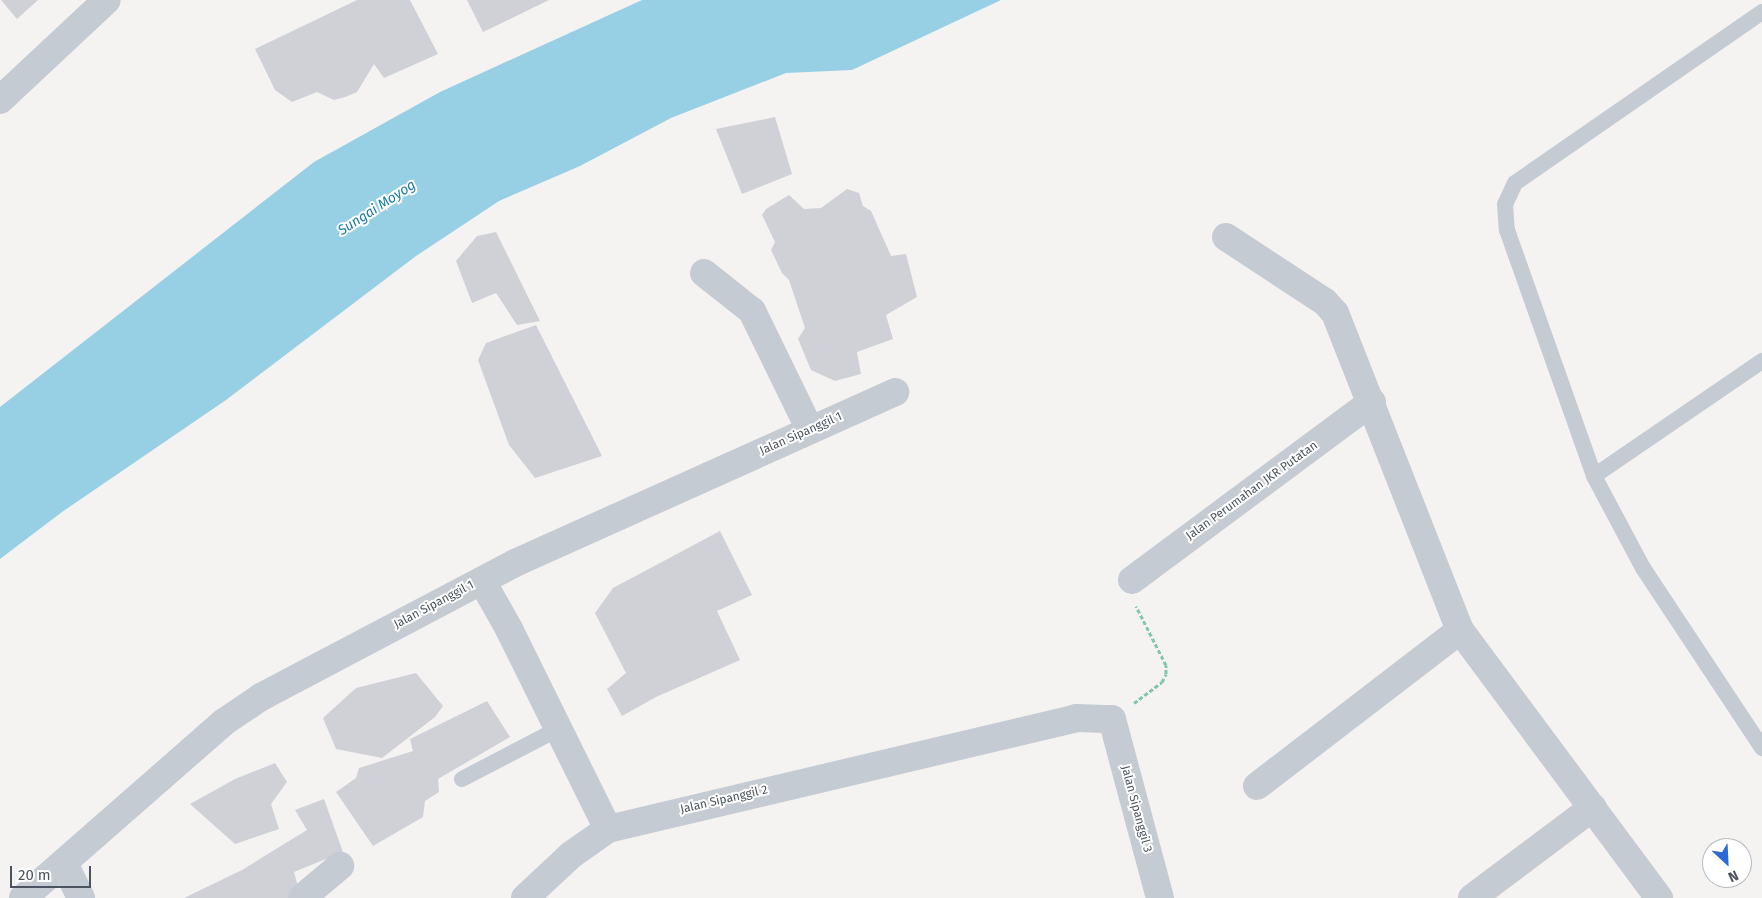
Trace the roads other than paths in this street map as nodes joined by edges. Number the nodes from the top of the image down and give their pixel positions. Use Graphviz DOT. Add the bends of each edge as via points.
graph roads {
  1 [pos="107,0"];
  2 [pos="1762,12"];
  3 [pos="0,100"];
  4 [pos="1226,237"];
  5 [pos="704,273"];
  6 [pos="1762,360"];
  7 [pos="895,392"];
  8 [pos="1372,402"];
  9 [pos="810,430"];
  10 [pos="1594,476"];
  11 [pos="1132,580"];
  12 [pos="482,581"];
  13 [pos="1460,630"];
  14 [pos="1112,719"];
  15 [pos="558,729"];
  16 [pos="1762,748"];
  17 [pos="462,779"];
  18 [pos="1257,786"];
  19 [pos="1593,807"];
  20 [pos="608,829"];
  21 [pos="64,863"];
  22 [pos="340,866"];
  23 [pos="23,898"];
  24 [pos="81,898"];
  25 [pos="302,898"];
  26 [pos="526,898"];
  27 [pos="1160,898"];
  28 [pos="1472,898"];
  29 [pos="1659,898"];
  1 -- 3 [label="street"];
  2 -- 10 [label="lane" via="1515,184 1504,204 1507,230"];
  4 -- 8 [label="street" via="1325,302 1335,313"];
  5 -- 9 [label="street" via="752,311"];
  6 -- 10 [label="lane"];
  7 -- 9 [label="street, Jalan Sipanggil 1"];
  8 -- 11 [label="street, Jalan Perumahan JKR Putatan"];
  8 -- 13 [label="street"];
  9 -- 12 [label="street, Jalan Sipanggil 1"];
  10 -- 16 [label="lane" via="1644,568"];
  12 -- 15 [label="street"];
  12 -- 21 [label="street, Jalan Sipanggil 1" via="261,697 224,722"];
  13 -- 18 [label="street"];
  13 -- 19 [label="street"];
  14 -- 20 [label="street, Jalan Sipanggil 2" via="1076,718"];
  14 -- 27 [label="street, Jalan Sipanggil 3"];
  15 -- 17 [label="lane"];
  15 -- 20 [label="street"];
  19 -- 28 [label="street"];
  19 -- 29 [label="street"];
  20 -- 26 [label="street" via="571,855"];
  21 -- 23 [label="street, Jalan Sipanggil 1"];
  21 -- 24 [label="street"];
  22 -- 25 [label="street"];
}
